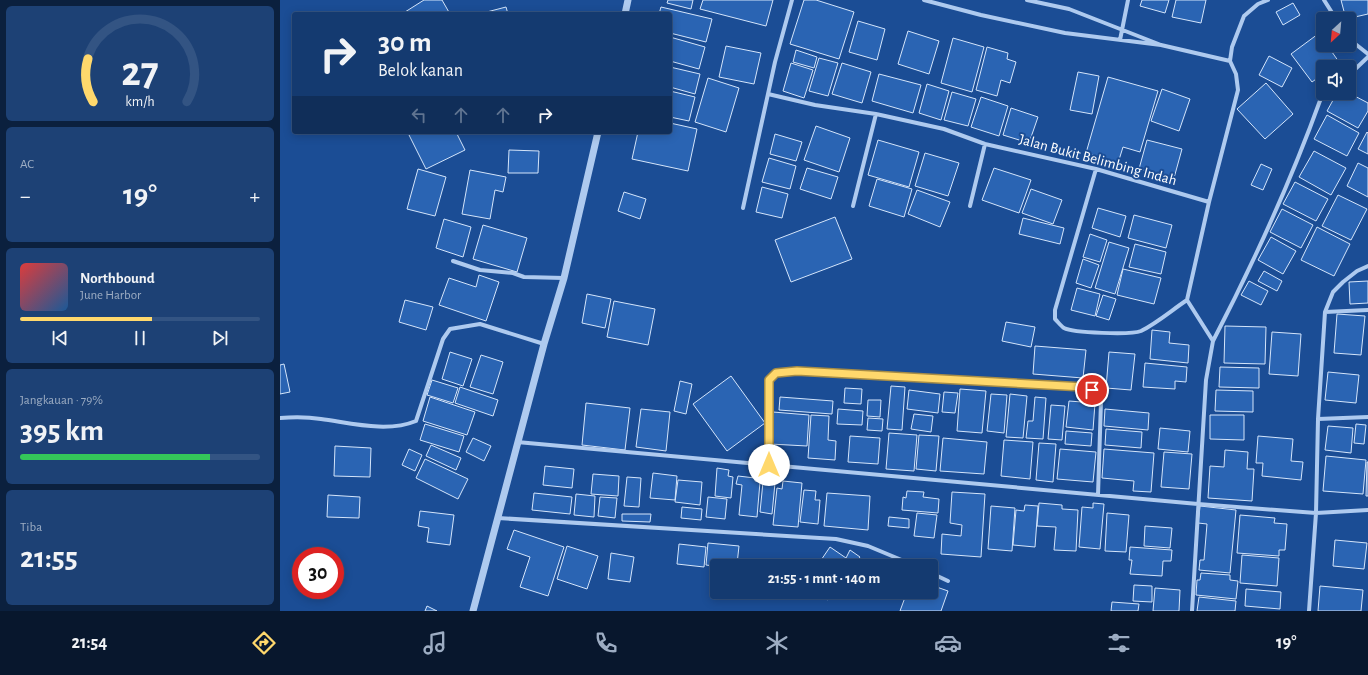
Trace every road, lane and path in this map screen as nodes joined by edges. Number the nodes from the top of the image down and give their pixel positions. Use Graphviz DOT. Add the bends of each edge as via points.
graph roads {
  1 [pos="628,0"];
  2 [pos="792,0"];
  3 [pos="924,0"];
  4 [pos="1027,0"];
  5 [pos="1128,0"];
  6 [pos="1268,0"];
  7 [pos="1324,0"];
  8 [pos="625,12"];
  9 [pos="1332,12"];
  10 [pos="1123,30"];
  11 [pos="1120,40"];
  12 [pos="1161,45"];
  13 [pos="1356,45"];
  14 [pos="1368,55"];
  15 [pos="1230,62"];
  16 [pos="1356,68"];
  17 [pos="768,94"];
  18 [pos="1319,100"];
  19 [pos="876,114"];
  20 [pos="598,134"];
  21 [pos="986,144"];
  22 [pos="1096,169"];
  23 [pos="1209,202"];
  24 [pos="852,206"];
  25 [pos="970,206"];
  26 [pos="743,208"];
  27 [pos="453,261"];
  28 [pos="1368,266"];
  29 [pos="564,278"];
  30 [pos="1187,300"];
  31 [pos="1368,310"];
  32 [pos="1324,312"];
  33 [pos="1213,341"];
  34 [pos="544,344"];
  35 [pos="1368,417"];
  36 [pos="280,418"];
  37 [pos="1318,419"];
  38 [pos="517,442"];
  39 [pos="769,465"];
  40 [pos="1098,495"];
  41 [pos="1198,504"];
  42 [pos="1368,510"];
  43 [pos="1316,513"];
  44 [pos="498,518"];
  45 [pos="899,559"];
  46 [pos="938,576"];
  47 [pos="948,581"];
  48 [pos="473,611"];
  49 [pos="1192,611"];
  50 [pos="1310,611"];
  1 -- 8 [label="street"];
  2 -- 17 [label="street"];
  3 -- 11 [label="street" via="1065,33"];
  4 -- 10 [label="street" via="1069,9"];
  5 -- 10 [label="street"];
  6 -- 15 [label="street" via="1258,4 1244,16 1232,47"];
  7 -- 9 [label="street"];
  10 -- 11 [label="street"];
  10 -- 12 [label="street"];
  11 -- 12 [label="street"];
  12 -- 15 [label="street"];
  13 -- 14 [label="street"];
  14 -- 16 [label="street"];
  15 -- 23 [label="street" via="1236,74 1238,90"];
  17 -- 19 [label="street, Jalan Bukit Belimbing Indah" via="815,105"];
  17 -- 26 [label="street"];
  18 -- 33 [label="street" via="1302,150"];
  19 -- 21 [label="street, Jalan Bukit Belimbing Indah" via="944,129"];
  19 -- 24 [label="street"];
  20 -- 29 [label="street"];
  21 -- 22 [label="street, Jalan Bukit Belimbing Indah"];
  21 -- 25 [label="street"];
  22 -- 23 [label="street, Jalan Bukit Belimbing Indah"];
  22 -- 30 [label="street" via="1055,310 1055,319 1064,328 1074,331 1128,333 1148,326"];
  23 -- 30 [label="street"];
  27 -- 29 [label="street" via="480,270 513,273 524,277"];
  28 -- 32 [label="street" via="1357,271 1333,292"];
  29 -- 34 [label="street"];
  30 -- 33 [label="street"];
  31 -- 32 [label="street"];
  32 -- 37 [label="street"];
  33 -- 41 [label="street" via="1206,380"];
  34 -- 36 [label="street" via="480,324 450,329 443,339 416,421 404,426"];
  34 -- 38 [label="street"];
  35 -- 37 [label="street"];
  37 -- 43 [label="street"];
  38 -- 39 [label="street"];
  38 -- 44 [label="street"];
  39 -- 40 [label="street"];
  39 -- 40 [label="street" via="769,380 776,373 797,371 1084,387 1092,390 1101,401"];
  40 -- 41 [label="street"];
  41 -- 43 [label="street"];
  41 -- 49 [label="street"];
  42 -- 43 [label="street"];
  43 -- 50 [label="street"];
  44 -- 45 [label="street" via="836,539 868,546"];
  44 -- 48 [label="street"];
  46 -- 47 [label="street"];
}
